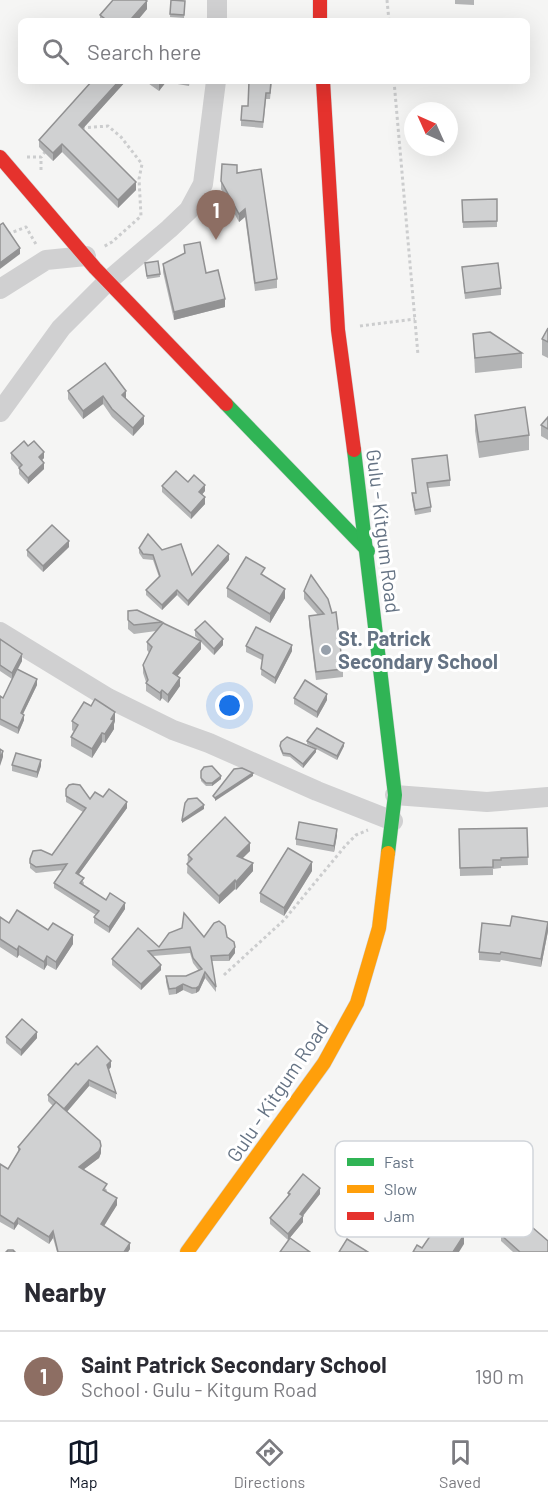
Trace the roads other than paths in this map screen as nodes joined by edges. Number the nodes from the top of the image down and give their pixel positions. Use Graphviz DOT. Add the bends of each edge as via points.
graph roads {
  1 [pos="217,0"];
  2 [pos="320,0"];
  3 [pos="217,18"];
  4 [pos="320,18"];
  5 [pos="216,84"];
  6 [pos="323,84"];
  7 [pos="0,157"];
  8 [pos="86,256"];
  9 [pos="108,281"];
  10 [pos="0,289"];
  11 [pos="0,412"];
  12 [pos="368,551"];
  13 [pos="0,632"];
  14 [pos="395,795"];
  15 [pos="548,797"];
  16 [pos="393,821"];
  17 [pos="187,1252"];
  1 -- 3 [label="street"];
  2 -- 4 [label="main road"];
  5 -- 9 [label="street" via="203,184 189,210"];
  6 -- 12 [label="main road, Gulu - Kitgum Road" via="338,330"];
  7 -- 8 [label="main road"];
  8 -- 9 [label="main road"];
  8 -- 10 [label="street" via="46,260"];
  9 -- 11 [label="street" via="61,328"];
  9 -- 12 [label="main road"];
  12 -- 14 [label="main road, Gulu - Kitgum Road"];
  13 -- 16 [label="street" via="108,698 173,730"];
  14 -- 15 [label="street" via="487,802"];
  14 -- 16 [label="main road, Gulu - Kitgum Road"];
  16 -- 17 [label="main road, Gulu - Kitgum Road" via="379,928 357,1003 324,1063"];
}
